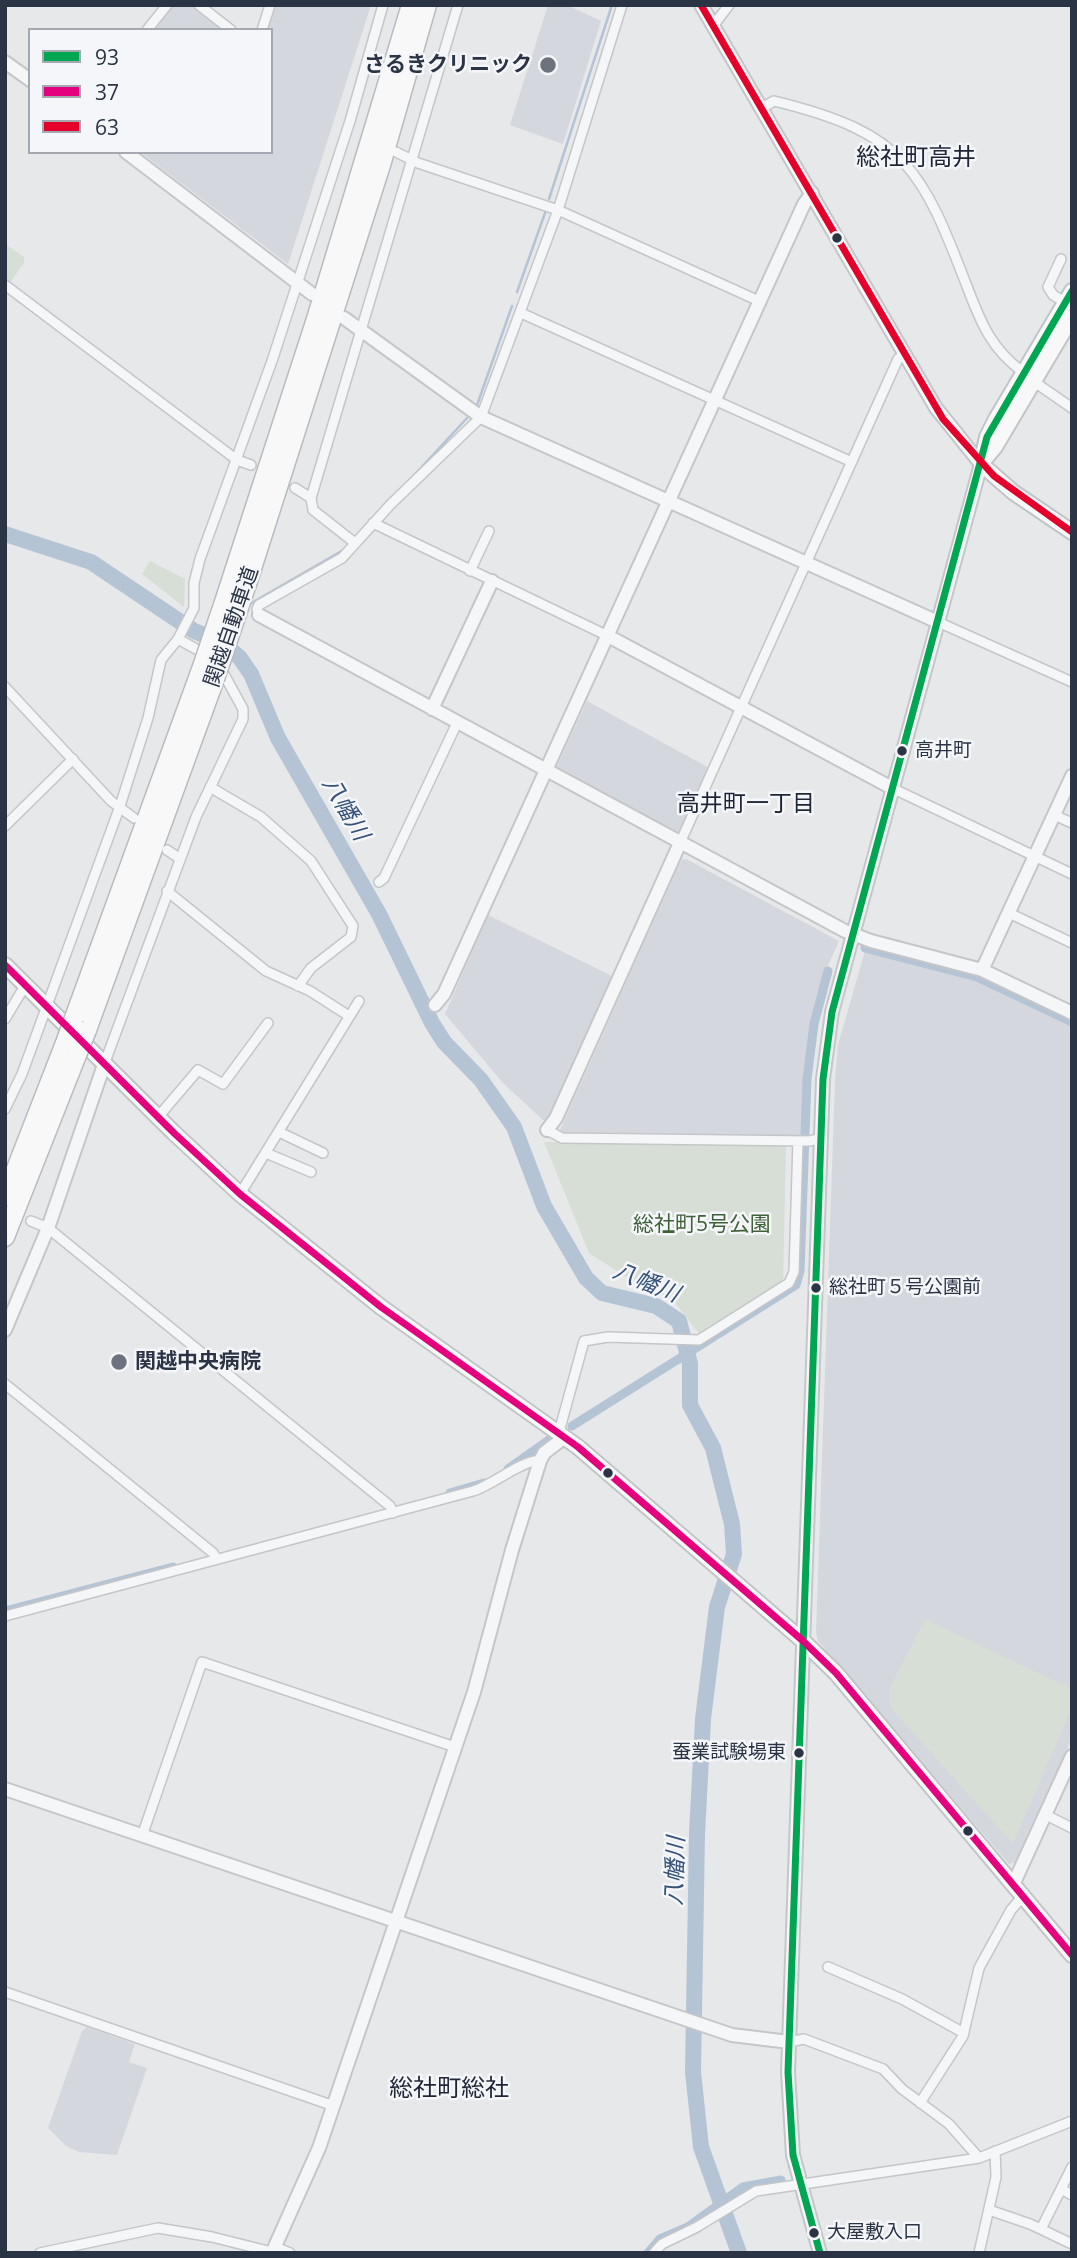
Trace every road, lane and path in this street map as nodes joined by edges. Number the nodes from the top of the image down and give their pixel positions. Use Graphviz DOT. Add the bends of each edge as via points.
graph roads {
  1 [pos="167,5"];
  2 [pos="199,5"];
  3 [pos="270,5"];
  4 [pos="383,5"];
  5 [pos="411,5"];
  6 [pos="427,5"];
  7 [pos="458,5"];
  8 [pos="621,5"];
  9 [pos="701,5"];
  10 [pos="729,5"];
  11 [pos="713,26"];
  12 [pos="149,28"];
  13 [pos="228,28"];
  14 [pos="263,28"];
  15 [pos="5,62"];
  16 [pos="28,79"];
  17 [pos="762,108"];
  18 [pos="350,121"];
  19 [pos="359,126"];
  20 [pos="396,152"];
  21 [pos="129,154"];
  22 [pos="413,160"];
  23 [pos="811,194"];
  24 [pos="558,210"];
  25 [pos="1061,259"];
  26 [pos="298,283"];
  27 [pos="5,285"];
  28 [pos="312,294"];
  29 [pos="1069,299"];
  30 [pos="759,301"];
  31 [pos="521,313"];
  32 [pos="1072,317"];
  33 [pos="344,318"];
  34 [pos="360,330"];
  35 [pos="905,354"];
  36 [pos="1028,376"];
  37 [pos="715,401"];
  38 [pos="1072,408"];
  39 [pos="481,417"];
  40 [pos="237,460"];
  41 [pos="852,461"];
  42 [pos="981,464"];
  43 [pos="251,465"];
  44 [pos="295,488"];
  45 [pos="311,498"];
  46 [pos="669,500"];
  47 [pos="373,523"];
  48 [pos="489,531"];
  49 [pos="1072,532"];
  50 [pos="355,543"];
  51 [pos="807,563"];
  52 [pos="470,571"];
  53 [pos="492,581"];
  54 [pos="259,615"];
  55 [pos="938,622"];
  56 [pos="608,636"];
  57 [pos="179,637"];
  58 [pos="1072,682"];
  59 [pos="5,687"];
  60 [pos="741,707"];
  61 [pos="432,709"];
  62 [pos="457,723"];
  63 [pos="73,759"];
  64 [pos="547,771"];
  65 [pos="1072,776"];
  66 [pos="210,788"];
  67 [pos="894,789"];
  68 [pos="120,806"];
  69 [pos="1054,814"];
  70 [pos="134,818"];
  71 [pos="1072,823"];
  72 [pos="5,826"];
  73 [pos="680,843"];
  74 [pos="167,850"];
  75 [pos="1034,856"];
  76 [pos="179,858"];
  77 [pos="1072,874"];
  78 [pos="379,881"];
  79 [pos="167,891"];
  80 [pos="1009,913"];
  81 [pos="853,935"];
  82 [pos="1072,943"];
  83 [pos="5,965"];
  84 [pos="982,970"];
  85 [pos="26,984"];
  86 [pos="298,986"];
  87 [pos="359,1002"];
  88 [pos="46,1003"];
  89 [pos="435,1005"];
  90 [pos="1072,1013"];
  91 [pos="349,1016"];
  92 [pos="5,1019"];
  93 [pos="268,1023"];
  94 [pos="81,1024"];
  95 [pos="71,1049"];
  96 [pos="104,1062"];
  97 [pos="5,1109"];
  98 [pos="158,1117"];
  99 [pos="547,1130"];
  100 [pos="279,1132"];
  101 [pos="819,1139"];
  102 [pos="797,1141"];
  103 [pos="266,1153"];
  104 [pos="323,1153"];
  105 [pos="311,1172"];
  106 [pos="240,1194"];
  107 [pos="5,1197"];
  108 [pos="31,1221"];
  109 [pos="48,1228"];
  110 [pos="5,1237"];
  111 [pos="5,1330"];
  112 [pos="5,1384"];
  113 [pos="562,1435"];
  114 [pos="540,1461"];
  115 [pos="393,1513"];
  116 [pos="217,1559"];
  117 [pos="5,1615"];
  118 [pos="802,1640"];
  119 [pos="455,1747"];
  120 [pos="1072,1756"];
  121 [pos="5,1789"];
  122 [pos="1046,1815"];
  123 [pos="1072,1828"];
  124 [pos="142,1836"];
  125 [pos="1018,1890"];
  126 [pos="397,1922"];
  127 [pos="1072,1955"];
  128 [pos="828,1967"];
  129 [pos="5,1992"];
  130 [pos="964,2033"];
  131 [pos="789,2042"];
  132 [pos="920,2103"];
  133 [pos="334,2106"];
  134 [pos="1070,2125"];
  135 [pos="995,2151"];
  136 [pos="979,2158"];
  137 [pos="1072,2167"];
  138 [pos="800,2183"];
  139 [pos="1061,2189"];
  140 [pos="1072,2195"];
  141 [pos="989,2210"];
  142 [pos="1041,2229"];
  143 [pos="1072,2244"];
  144 [pos="273,2251"];
  145 [pos="40,2253"];
  146 [pos="290,2253"];
  147 [pos="654,2253"];
  148 [pos="820,2253"];
  149 [pos="979,2253"];
  1 -- 12 [label="street"];
  2 -- 13 [label="street"];
  3 -- 14 [label="street"];
  4 -- 18 [label="street"];
  5 -- 94 [label="highway, 関越自動車道, bridge" via="316,319"];
  6 -- 94 [label="highway, 関越自動車道, bridge" via="358,239 215,678"];
  7 -- 22 [label="street"];
  8 -- 24 [label="street"];
  9 -- 11 [label="main road"];
  10 -- 11 [label="street"];
  11 -- 17 [label="main road"];
  15 -- 16 [label="street"];
  17 -- 23 [label="main road"];
  17 -- 36 [label="street" via="774,101 835,121 880,139 901,158 922,181 939,213 989,338"];
  18 -- 19 [label="street"];
  18 -- 26 [label="street"];
  20 -- 22 [label="street"];
  21 -- 26 [label="street"];
  22 -- 24 [label="street"];
  22 -- 34 [label="street"];
  23 -- 30 [label="street"];
  23 -- 35 [label="main road"];
  24 -- 30 [label="street"];
  24 -- 31 [label="street"];
  25 -- 29 [label="street" via="1048,287"];
  26 -- 28 [label="street"];
  26 -- 40 [label="street"];
  27 -- 40 [label="street"];
  29 -- 36 [label="main road"];
  30 -- 37 [label="street"];
  31 -- 37 [label="street"];
  31 -- 39 [label="street"];
  32 -- 36 [label="main road"];
  33 -- 34 [label="street"];
  34 -- 39 [label="street"];
  34 -- 45 [label="street"];
  35 -- 41 [label="street" via="898,359"];
  35 -- 42 [label="main road" via="943,419"];
  36 -- 38 [label="street"];
  36 -- 42 [label="main road" via="995,447"];
  37 -- 41 [label="street"];
  37 -- 46 [label="street"];
  39 -- 46 [label="street"];
  39 -- 47 [label="street"];
  40 -- 43 [label="street"];
  40 -- 57 [label="street" via="200,559 195,604"];
  41 -- 51 [label="street"];
  42 -- 49 [label="main road"];
  42 -- 55 [label="street"];
  44 -- 45 [label="street"];
  45 -- 50 [label="street" via="313,510"];
  46 -- 51 [label="street"];
  46 -- 56 [label="street"];
  47 -- 50 [label="street"];
  47 -- 52 [label="street"];
  48 -- 52 [label="street"];
  50 -- 54 [label="street" via="342,558 259,605"];
  51 -- 55 [label="street"];
  51 -- 60 [label="street"];
  52 -- 53 [label="street"];
  53 -- 56 [label="street"];
  53 -- 61 [label="street"];
  54 -- 61 [label="street"];
  55 -- 58 [label="street"];
  55 -- 67 [label="street"];
  56 -- 60 [label="street"];
  56 -- 64 [label="street"];
  57 -- 66 [label="street" via="215,662 243,709 237,734"];
  57 -- 68 [label="street" via="161,660"];
  59 -- 63 [label="street"];
  60 -- 67 [label="street"];
  60 -- 73 [label="street"];
  61 -- 62 [label="street"];
  62 -- 64 [label="street"];
  62 -- 78 [label="street"];
  63 -- 68 [label="street"];
  63 -- 72 [label="street"];
  64 -- 73 [label="street"];
  64 -- 89 [label="street"];
  65 -- 69 [label="street"];
  66 -- 76 [label="street"];
  66 -- 86 [label="street" via="268,822 311,861 353,926 351,937 311,968"];
  67 -- 75 [label="street"];
  67 -- 81 [label="street"];
  68 -- 70 [label="street"];
  68 -- 88 [label="street"];
  69 -- 71 [label="street"];
  69 -- 75 [label="street"];
  73 -- 81 [label="street"];
  73 -- 99 [label="street"];
  74 -- 76 [label="street"];
  75 -- 77 [label="street"];
  75 -- 80 [label="street"];
  76 -- 79 [label="street"];
  79 -- 86 [label="street" via="260,966"];
  79 -- 96 [label="street"];
  80 -- 82 [label="street"];
  80 -- 84 [label="street"];
  81 -- 84 [label="street"];
  81 -- 101 [label="street" via="832,1012"];
  83 -- 85 [label="main road"];
  84 -- 90 [label="street"];
  85 -- 88 [label="main road"];
  85 -- 92 [label="street"];
  86 -- 91 [label="street"];
  87 -- 91 [label="street"];
  88 -- 96 [label="main road"];
  88 -- 97 [label="street"];
  91 -- 100 [label="street"];
  93 -- 98 [label="street" via="223,1084 198,1070"];
  94 -- 95 [label="highway, 関越自動車道, bridge"];
  95 -- 107 [label="highway, 関越自動車道"];
  95 -- 110 [label="highway, 関越自動車道"];
  96 -- 98 [label="main road"];
  96 -- 109 [label="street"];
  98 -- 106 [label="main road"];
  99 -- 102 [label="street" via="562,1138"];
  100 -- 103 [label="street"];
  100 -- 104 [label="street"];
  101 -- 102 [label="street"];
  101 -- 118 [label="street"];
  102 -- 113 [label="street" via="792,1280 703,1338 584,1341"];
  103 -- 105 [label="street"];
  103 -- 106 [label="street"];
  106 -- 113 [label="main road" via="405,1325"];
  108 -- 109 [label="street"];
  109 -- 111 [label="street"];
  109 -- 115 [label="street"];
  112 -- 116 [label="street"];
  113 -- 114 [label="street"];
  113 -- 118 [label="main road"];
  114 -- 115 [label="street" via="529,1461 482,1488"];
  114 -- 119 [label="street"];
  115 -- 116 [label="street"];
  116 -- 117 [label="street"];
  118 -- 125 [label="main road" via="836,1673"];
  118 -- 131 [label="street"];
  119 -- 124 [label="street" via="204,1661"];
  119 -- 126 [label="street"];
  120 -- 122 [label="street"];
  121 -- 124 [label="street"];
  122 -- 123 [label="street"];
  122 -- 125 [label="street"];
  124 -- 126 [label="street"];
  125 -- 127 [label="main road"];
  125 -- 130 [label="street" via="979,1968"];
  126 -- 131 [label="street" via="708,2027"];
  126 -- 133 [label="street"];
  128 -- 130 [label="street"];
  129 -- 133 [label="street"];
  130 -- 132 [label="street"];
  131 -- 132 [label="street" via="804,2039 876,2065"];
  131 -- 138 [label="street" via="789,2117"];
  132 -- 136 [label="street" via="943,2119"];
  133 -- 144 [label="street" via="305,2184"];
  134 -- 135 [label="street"];
  135 -- 136 [label="street"];
  135 -- 141 [label="street" via="997,2173"];
  136 -- 138 [label="street"];
  137 -- 139 [label="street"];
  138 -- 147 [label="street" via="756,2192 662,2244"];
  138 -- 148 [label="street"];
  139 -- 140 [label="street"];
  139 -- 142 [label="street"];
  141 -- 142 [label="street"];
  141 -- 149 [label="street"];
  142 -- 143 [label="street"];
  144 -- 145 [label="street" via="149,2228"];
  144 -- 146 [label="street"];
}
